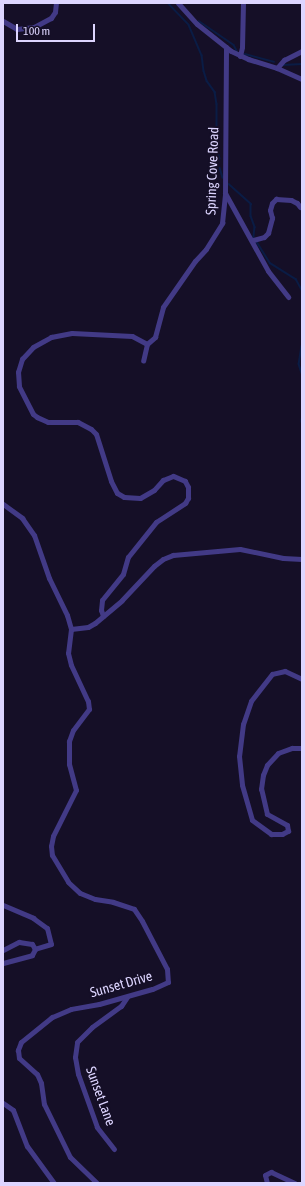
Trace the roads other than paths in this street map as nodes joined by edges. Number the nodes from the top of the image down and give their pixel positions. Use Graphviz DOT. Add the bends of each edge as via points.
graph roads {
  1 [pos="56,3"];
  2 [pos="178,3"];
  3 [pos="243,3"];
  4 [pos="3,21"];
  5 [pos="226,48"];
  6 [pos="302,52"];
  7 [pos="240,56"];
  8 [pos="277,68"];
  9 [pos="302,79"];
  10 [pos="225,193"];
  11 [pos="300,207"];
  12 [pos="252,240"];
  13 [pos="288,297"];
  14 [pos="147,344"];
  15 [pos="143,361"];
  16 [pos="3,504"];
  17 [pos="302,559"];
  18 [pos="103,616"];
  19 [pos="71,629"];
  20 [pos="302,679"];
  21 [pos="302,748"];
  22 [pos="3,905"];
  23 [pos="35,949"];
  24 [pos="3,950"];
  25 [pos="3,963"];
  26 [pos="127,997"];
  27 [pos="3,1103"];
  28 [pos="114,1149"];
  29 [pos="54,1183"];
  30 [pos="97,1183"];
  31 [pos="267,1183"];
  32 [pos="295,1183"];
  1 -- 4 [label="street" via="51,18 34,27 17,29"];
  2 -- 5 [label="street" via="197,24"];
  3 -- 7 [label="street"];
  5 -- 7 [label="street"];
  5 -- 10 [label="street, Spring Cove Road"];
  6 -- 8 [label="street" via="284,60"];
  7 -- 8 [label="street"];
  8 -- 9 [label="street"];
  10 -- 12 [label="street"];
  10 -- 14 [label="street, Spring Cove Road" via="222,223 163,307 155,337"];
  11 -- 12 [label="street" via="291,200 276,199 270,210 272,218 268,233 264,237"];
  12 -- 13 [label="street" via="268,271"];
  14 -- 15 [label="street, Spring Cove Road"];
  14 -- 18 [label="street" via="126,335 60,334 33,347 22,359 18,372 19,386 33,414 48,422 78,422 92,429 117,493 124,497 140,498 154,490 167,477 173,476 184,481 188,487 188,498 185,502 156,522 128,557 123,574 102,600"];
  16 -- 19 [label="street" via="22,518 34,535"];
  17 -- 18 [label="street" via="283,558 240,549 173,554 154,566"];
  18 -- 19 [label="street" via="88,627"];
  19 -- 26 [label="street, Sunset Drive" via="68,653 89,709 73,730 69,741 69,764 76,790 53,836 52,855 68,882 80,893 134,909 142,921 167,969 168,982"];
  20 -- 21 [label="street" via="285,671 272,674 251,701 243,724 239,756 242,785 252,820 271,834 288,831 287,824 267,814 261,789 263,775 267,765 278,753 292,748"];
  22 -- 23 [label="street" via="33,918 47,928 51,944"];
  23 -- 24 [label="street" via="32,944 19,942"];
  23 -- 25 [label="street" via="32,955"];
  26 -- 28 [label="street, Sunset Lane" via="121,1006 92,1027 77,1042 78,1074 97,1127"];
  26 -- 30 [label="street, Sunset Drive" via="71,1009 52,1018 21,1042 18,1050 19,1058 37,1074 44,1104 70,1157"];
  27 -- 29 [label="street" via="13,1110 27,1146"];
  31 -- 32 [label="street" via="265,1175 271,1172"];
}
